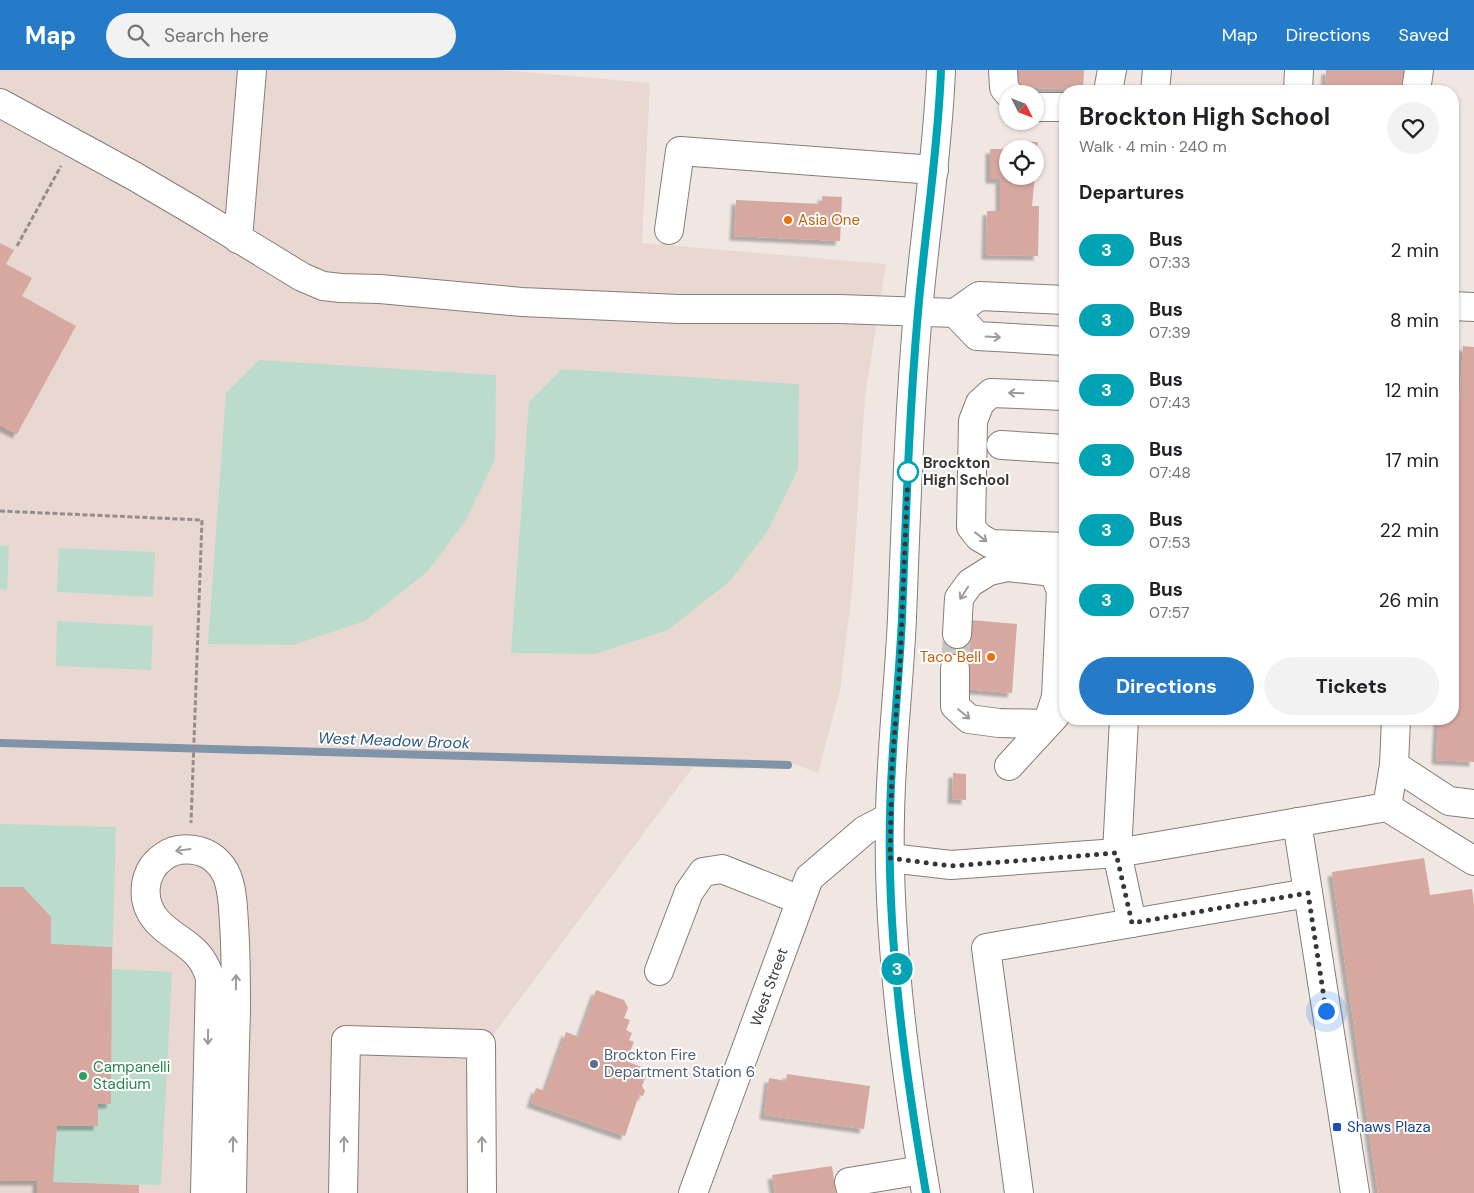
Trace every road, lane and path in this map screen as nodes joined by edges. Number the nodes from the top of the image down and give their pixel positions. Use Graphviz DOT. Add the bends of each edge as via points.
graph roads {
  1 [pos="252,70"];
  2 [pos="941,70"];
  3 [pos="1004,70"];
  4 [pos="1112,70"];
  5 [pos="1157,70"];
  6 [pos="1299,70"];
  7 [pos="1419,70"];
  8 [pos="1004,85"];
  9 [pos="1109,85"];
  10 [pos="1156,85"];
  11 [pos="1298,85"];
  12 [pos="1417,85"];
  13 [pos="0,104"];
  14 [pos="1044,107"];
  15 [pos="1059,107"];
  16 [pos="61,165"];
  17 [pos="934,170"];
  18 [pos="669,230"];
  19 [pos="238,239"];
  20 [pos="17,246"];
  21 [pos="1059,300"];
  22 [pos="1459,306"];
  23 [pos="1474,307"];
  24 [pos="918,312"];
  25 [pos="955,313"];
  26 [pos="1059,341"];
  27 [pos="1059,396"];
  28 [pos="1001,445"];
  29 [pos="1059,449"];
  30 [pos="0,511"];
  31 [pos="1059,547"];
  32 [pos="1059,583"];
  33 [pos="957,634"];
  34 [pos="1059,651"];
  35 [pos="955,669"];
  36 [pos="1056,715"];
  37 [pos="1124,725"];
  38 [pos="1396,725"];
  39 [pos="1394,764"];
  40 [pos="1009,766"];
  41 [pos="1474,804"];
  42 [pos="1387,807"];
  43 [pos="890,816"];
  44 [pos="1297,822"];
  45 [pos="191,849"];
  46 [pos="1116,853"];
  47 [pos="890,858"];
  48 [pos="1474,861"];
  49 [pos="1308,893"];
  50 [pos="800,900"];
  51 [pos="1132,923"];
  52 [pos="659,971"];
  53 [pos="924,1182"];
  54 [pos="205,1193"];
  55 [pos="232,1193"];
  56 [pos="343,1193"];
  57 [pos="482,1193"];
  58 [pos="693,1193"];
  59 [pos="852,1193"];
  60 [pos="1019,1193"];
  61 [pos="1355,1193"];
  1 -- 19 [label="main road"];
  2 -- 17 [label="main road"];
  3 -- 8 [label="main road"];
  4 -- 9 [label="main road"];
  5 -- 10 [label="main road"];
  6 -- 11 [label="main road"];
  7 -- 12 [label="main road"];
  13 -- 19 [label="main road" via="134,176"];
  14 -- 15 [label="main road"];
  16 -- 20 [label="path"];
  17 -- 18 [label="main road" via="680,151"];
  17 -- 24 [label="main road"];
  19 -- 24 [label="main road" via="322,286 627,308 839,308"];
  21 -- 25 [label="main road" via="979,296"];
  22 -- 23 [label="main road"];
  24 -- 25 [label="main road"];
  24 -- 43 [label="main road"];
  25 -- 26 [label="main road, one-way" via="977,336"];
  27 -- 31 [label="main road, one-way" via="991,393 980,403 973,421 971,527 991,544"];
  28 -- 29 [label="main road"];
  30 -- 45 [label="path" via="202,520"];
  32 -- 33 [label="main road, one-way" via="1053,572 1007,567 989,571 970,583 959,598"];
  34 -- 36 [label="main road"];
  35 -- 36 [label="main road, one-way" via="955,706 969,719 999,723"];
  36 -- 40 [label="main road"];
  37 -- 46 [label="main road"];
  38 -- 39 [label="main road"];
  39 -- 41 [label="main road" via="1449,801"];
  39 -- 42 [label="main road"];
  42 -- 44 [label="main road"];
  42 -- 48 [label="main road"];
  43 -- 47 [label="main road"];
  43 -- 50 [label="main road, West Street" via="866,830 809,878"];
  44 -- 46 [label="main road"];
  44 -- 49 [label="main road"];
  45 -- 54 [label="main road, one-way" via="176,850 163,857 146,880 145,895 148,909 157,921 195,951 210,978"];
  55 -- 45 [label="main road, one-way" via="237,968 232,896 220,864 204,852"];
  46 -- 47 [label="main road" via="951,866"];
  46 -- 51 [label="main road"];
  47 -- 53 [label="main road" via="900,1004"];
  49 -- 51 [label="main road"];
  49 -- 61 [label="main road"];
  50 -- 52 [label="main road" via="722,869 703,872 689,892"];
  50 -- 58 [label="main road, West Street"];
  51 -- 60 [label="main road" via="986,948"];
  53 -- 59 [label="main road" via="849,1182"];
  56 -- 57 [label="main road" via="346,1040 481,1044"];
}
